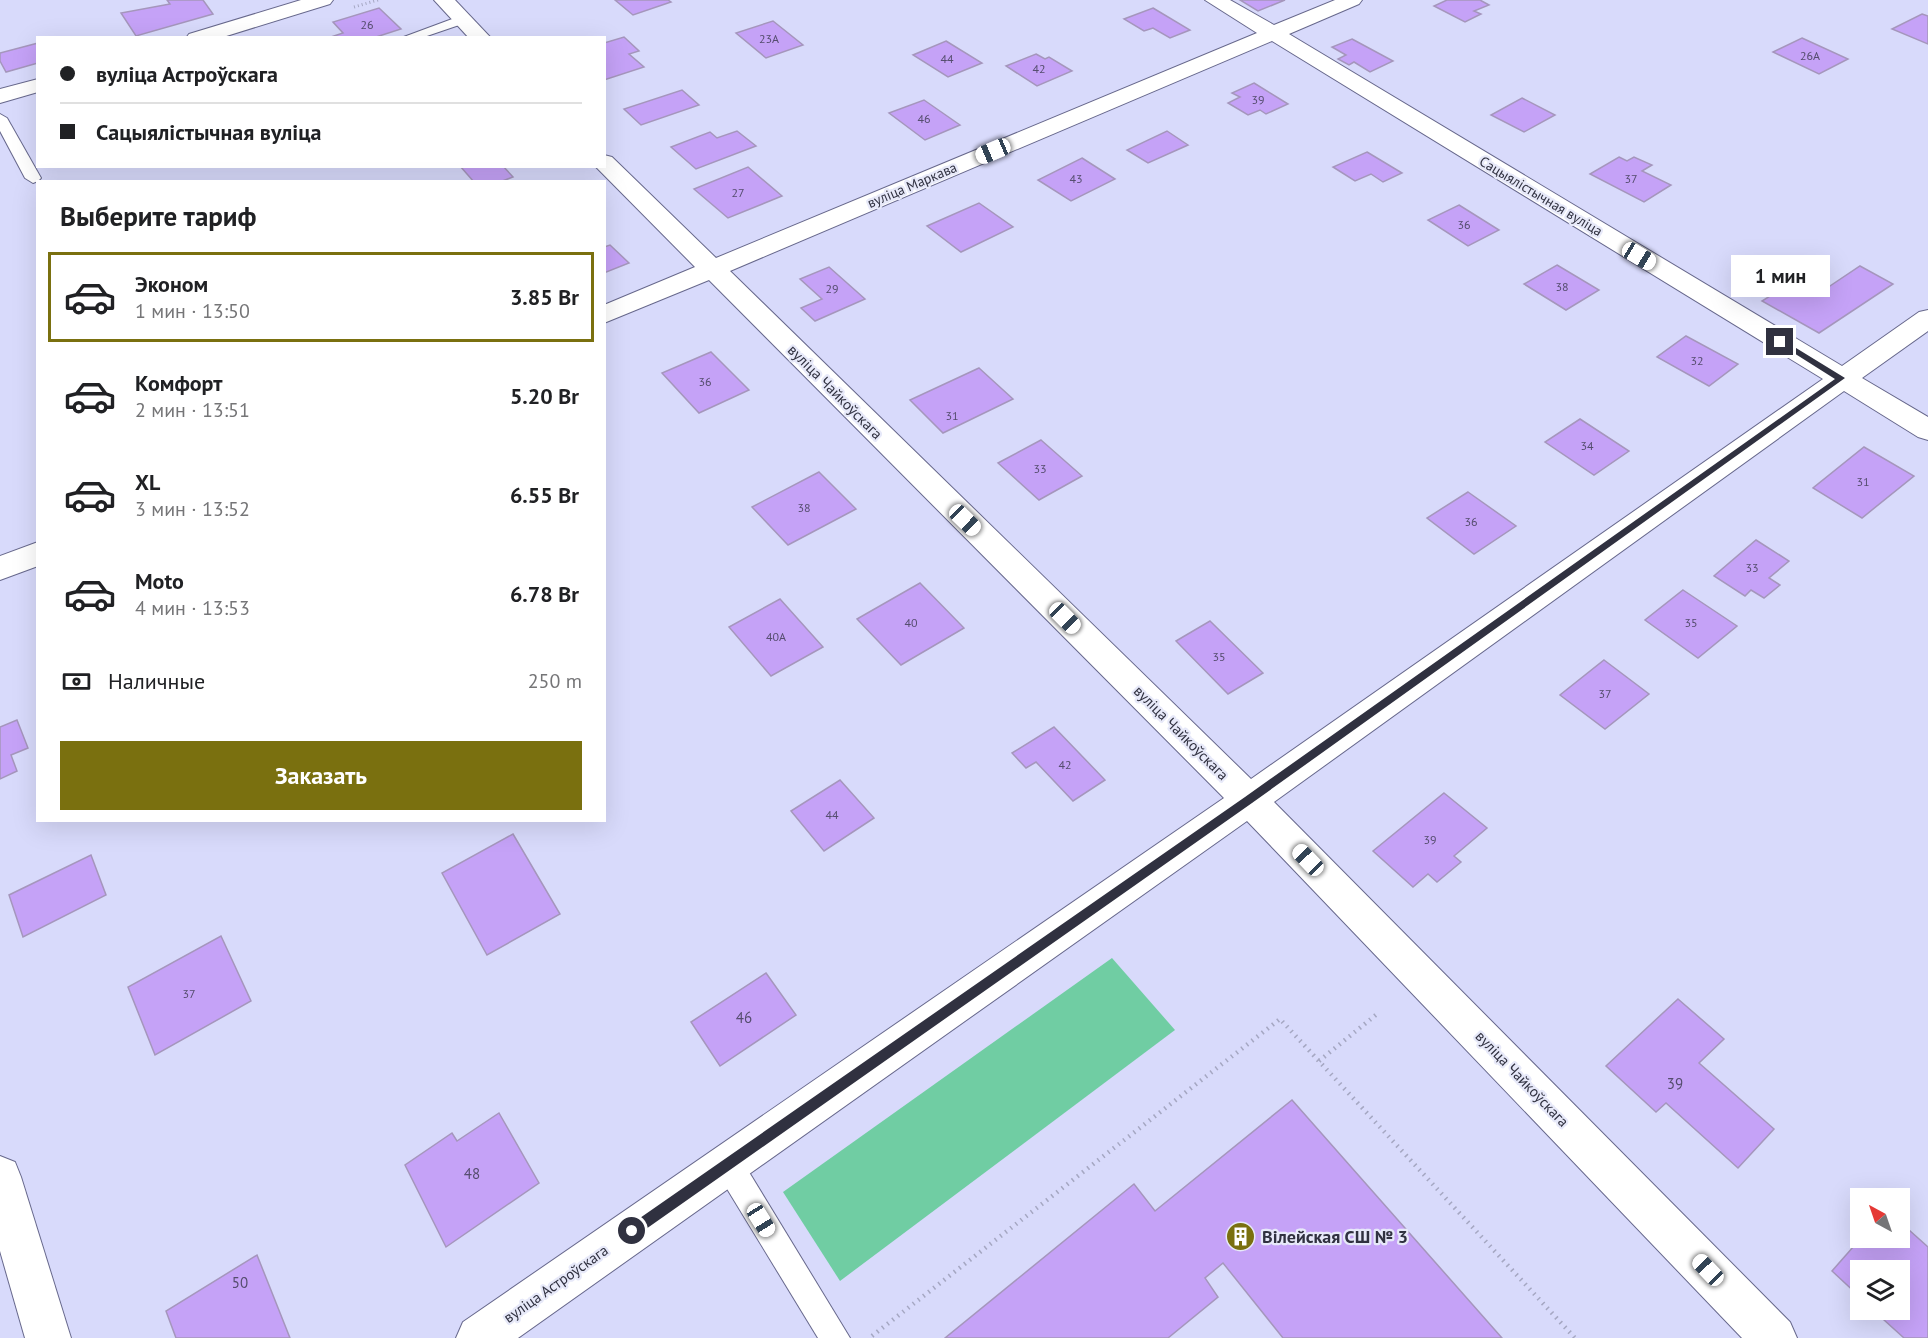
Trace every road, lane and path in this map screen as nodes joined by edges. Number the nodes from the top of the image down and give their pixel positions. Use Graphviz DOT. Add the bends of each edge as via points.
graph roads {
  1 [pos="323,0"];
  2 [pos="444,0"];
  3 [pos="1215,0"];
  4 [pos="1352,0"];
  5 [pos="463,18"];
  6 [pos="1274,33"];
  7 [pos="203,36"];
  8 [pos="413,36"];
  9 [pos="479,36"];
  10 [pos="36,86"];
  11 [pos="0,96"];
  12 [pos="0,118"];
  13 [pos="606,164"];
  14 [pos="33,178"];
  15 [pos="712,270"];
  16 [pos="606,314"];
  17 [pos="1928,318"];
  18 [pos="1841,378"];
  19 [pos="1928,430"];
  20 [pos="36,554"];
  21 [pos="0,568"];
  22 [pos="1249,800"];
  23 [pos="1377,1014"];
  24 [pos="1319,1061"];
  25 [pos="728,1164"];
  26 [pos="0,1177"];
  27 [pos="48,1338"];
  28 [pos="479,1338"];
  29 [pos="836,1338"];
  30 [pos="868,1338"];
  31 [pos="1575,1338"];
  32 [pos="1774,1338"];
  1 -- 7 [label="street"];
  2 -- 5 [label="street"];
  3 -- 6 [label="street, Сацыялістычная вуліца"];
  4 -- 6 [label="street, вуліца Маркава"];
  5 -- 8 [label="lane"];
  5 -- 9 [label="street"];
  6 -- 15 [label="street, вуліца Маркава"];
  6 -- 18 [label="street, Сацыялістычная вуліца"];
  10 -- 11 [label="street"];
  12 -- 14 [label="lane"];
  13 -- 15 [label="street, вуліца Чайкоўскага"];
  15 -- 16 [label="street, вуліца Маркава"];
  15 -- 22 [label="street, вуліца Чайкоўскага"];
  17 -- 18 [label="street, вуліца Астроўскага"];
  18 -- 19 [label="street, Сацыялістычная вуліца"];
  18 -- 22 [label="street, вуліца Астроўскага"];
  20 -- 21 [label="street"];
  22 -- 25 [label="street, вуліца Астроўскага"];
  22 -- 32 [label="street, вуліца Чайкоўскага"];
  23 -- 24 [label="path"];
  24 -- 30 [label="path" via="1280,1019"];
  24 -- 31 [label="path"];
  25 -- 28 [label="street, вуліца Астроўскага"];
  25 -- 29 [label="lane"];
  26 -- 27 [label="street"];
}
